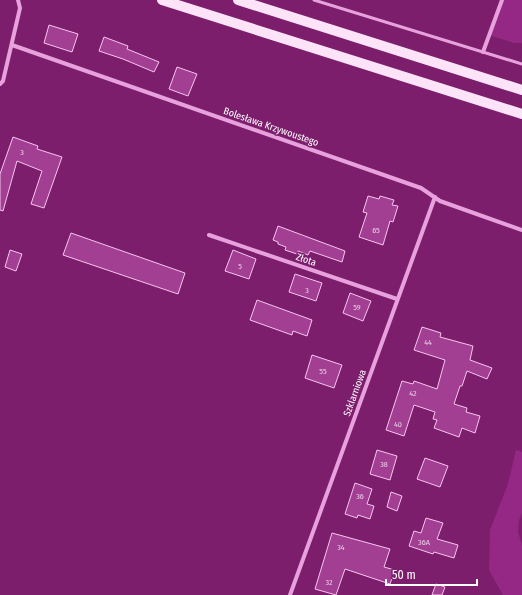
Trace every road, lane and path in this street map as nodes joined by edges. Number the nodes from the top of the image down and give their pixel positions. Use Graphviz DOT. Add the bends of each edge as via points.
graph roads {
  1 [pos="18,0"];
  2 [pos="162,0"];
  3 [pos="238,0"];
  4 [pos="314,0"];
  5 [pos="502,0"];
  6 [pos="12,45"];
  7 [pos="483,52"];
  8 [pos="522,64"];
  9 [pos="0,84"];
  10 [pos="522,90"];
  11 [pos="522,114"];
  12 [pos="435,197"];
  13 [pos="522,230"];
  14 [pos="209,235"];
  15 [pos="398,299"];
  16 [pos="290,595"];
  1 -- 6 [label="street" via="20,8"];
  2 -- 11 [label="main road"];
  3 -- 10 [label="main road"];
  4 -- 7 [label="lane"];
  5 -- 7 [label="street"];
  6 -- 9 [label="street"];
  6 -- 12 [label="street, Bolesława Krzywoustego" via="413,185"];
  7 -- 8 [label="lane"];
  12 -- 13 [label="street, Bolesława Krzywoustego"];
  12 -- 15 [label="street, Szklarniowa"];
  14 -- 15 [label="street, Złota"];
  15 -- 16 [label="street, Szklarniowa"];
}
